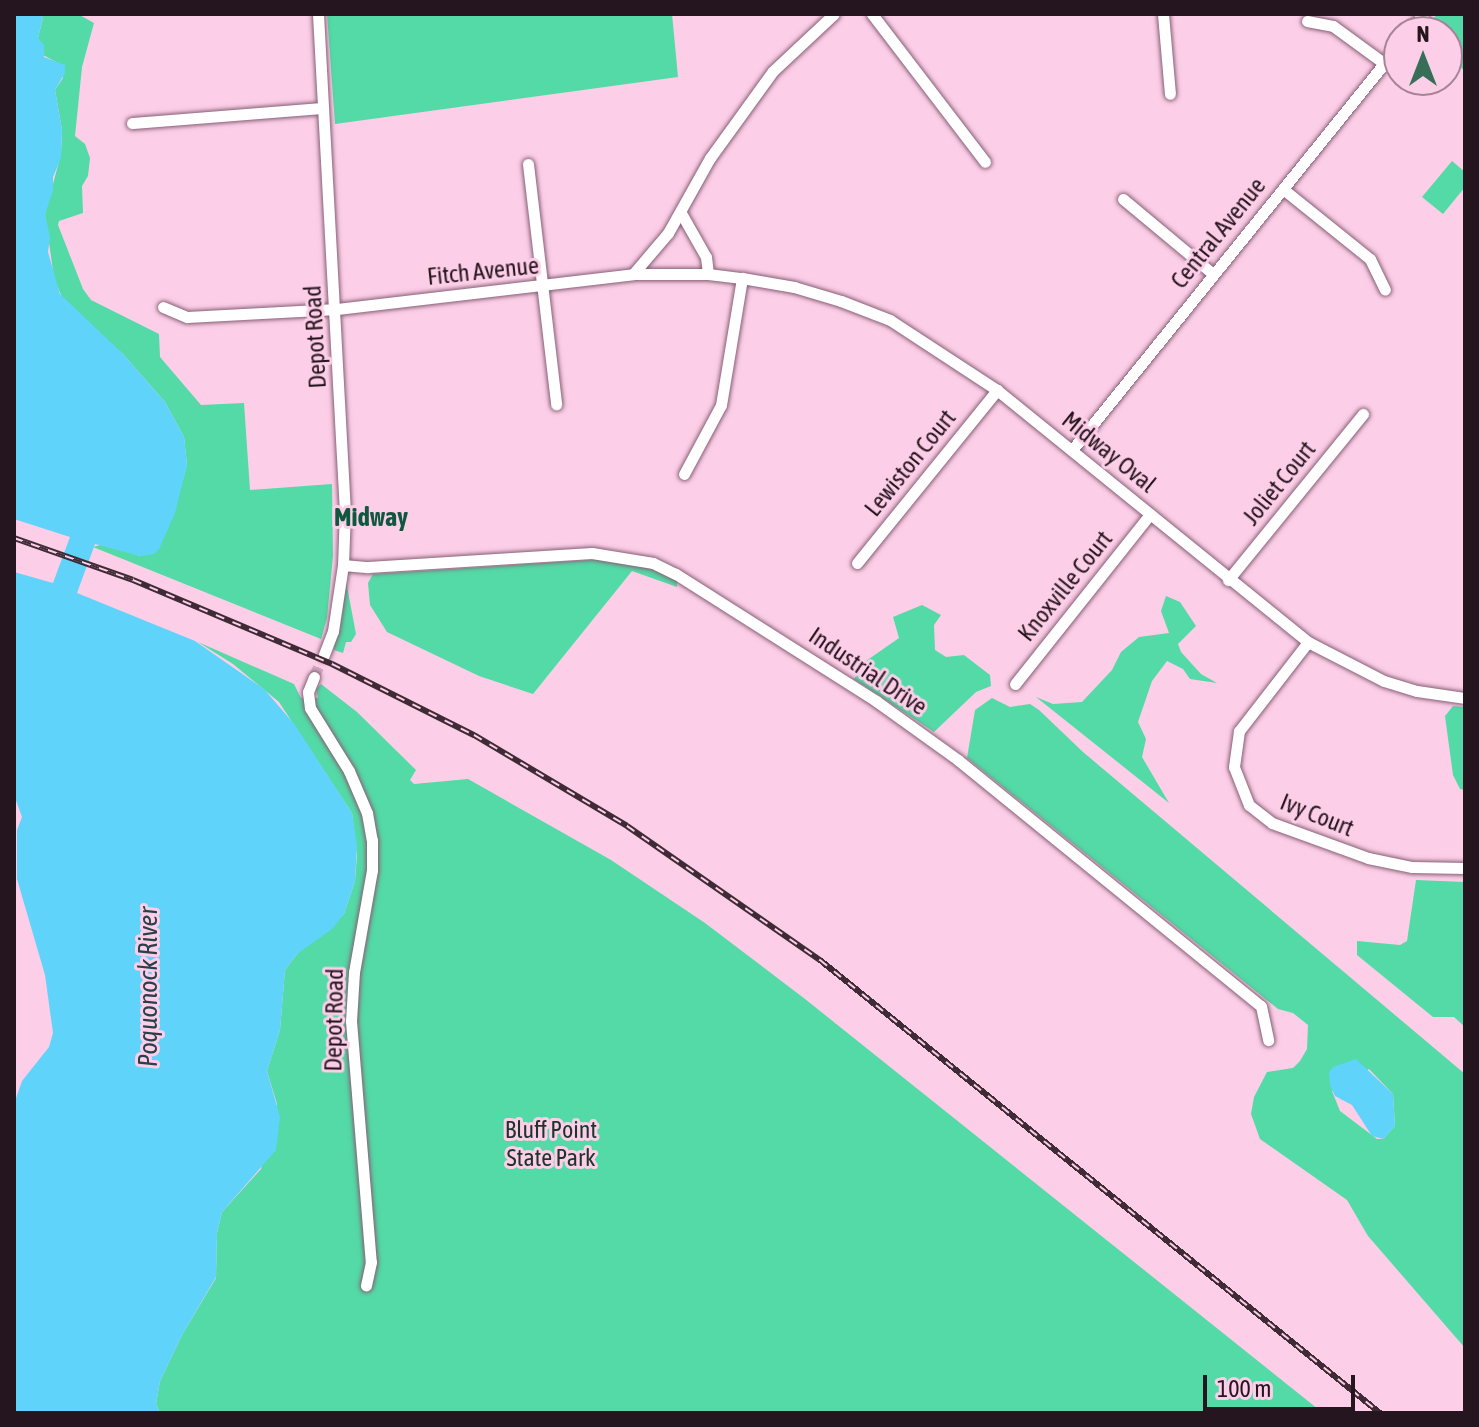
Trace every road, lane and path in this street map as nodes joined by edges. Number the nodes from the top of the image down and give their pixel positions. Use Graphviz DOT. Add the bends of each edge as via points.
graph roads {
  1 [pos="318,14"];
  2 [pos="834,14"];
  3 [pos="872,14"];
  4 [pos="1163,14"];
  5 [pos="1307,21"];
  6 [pos="1383,63"];
  7 [pos="1383,66"];
  8 [pos="1170,94"];
  9 [pos="322,108"];
  10 [pos="132,123"];
  11 [pos="985,162"];
  12 [pos="528,164"];
  13 [pos="1283,189"];
  14 [pos="1123,199"];
  15 [pos="681,213"];
  16 [pos="633,274"];
  17 [pos="708,274"];
  18 [pos="1213,274"];
  19 [pos="742,278"];
  20 [pos="543,286"];
  21 [pos="1385,290"];
  22 [pos="163,307"];
  23 [pos="337,309"];
  24 [pos="997,390"];
  25 [pos="556,404"];
  26 [pos="1363,414"];
  27 [pos="1072,450"];
  28 [pos="684,474"];
  29 [pos="1150,514"];
  30 [pos="857,563"];
  31 [pos="343,565"];
  32 [pos="1228,580"];
  33 [pos="1308,642"];
  34 [pos="324,655"];
  35 [pos="314,677"];
  36 [pos="1015,684"];
  37 [pos="1465,698"];
  38 [pos="1465,868"];
  39 [pos="1268,1040"];
  40 [pos="366,1285"];
  1 -- 9 [label="street, Depot Road"];
  2 -- 15 [label="street" via="773,71 710,158"];
  3 -- 11 [label="street"];
  4 -- 8 [label="street"];
  5 -- 6 [label="street" via="1333,26"];
  7 -- 13 [label="street, Central Avenue"];
  9 -- 10 [label="street"];
  9 -- 23 [label="street, Depot Road"];
  12 -- 20 [label="street"];
  13 -- 18 [label="street, Central Avenue"];
  13 -- 21 [label="street" via="1370,259"];
  14 -- 18 [label="street"];
  15 -- 16 [label="street"];
  15 -- 17 [label="street" via="706,257"];
  16 -- 17 [label="street, Midway Oval"];
  16 -- 20 [label="street, Fitch Avenue"];
  17 -- 19 [label="street, Midway Oval"];
  18 -- 27 [label="street, Central Avenue"];
  19 -- 24 [label="street, Midway Oval" via="794,287 890,320"];
  19 -- 28 [label="street" via="721,405"];
  20 -- 23 [label="street, Fitch Avenue"];
  20 -- 25 [label="street"];
  22 -- 23 [label="street, Fitch Avenue" via="187,317"];
  23 -- 31 [label="street, Depot Road"];
  24 -- 27 [label="street, Midway Oval"];
  24 -- 30 [label="street, Lewiston Court"];
  26 -- 32 [label="street, Joliet Court"];
  27 -- 29 [label="street, Midway Oval"];
  29 -- 32 [label="street, Midway Oval"];
  29 -- 36 [label="street, Knoxville Court"];
  31 -- 34 [label="street, Depot Road"];
  31 -- 39 [label="street, Industrial Drive" via="592,553 653,563 676,574 876,701 958,760 1261,1006"];
  32 -- 33 [label="street, Midway Oval"];
  33 -- 37 [label="street, Midway Oval" via="1384,681"];
  33 -- 38 [label="street, Ivy Court" via="1239,731 1234,767 1249,805 1280,826 1368,858 1412,867"];
  35 -- 40 [label="street, Depot Road" via="308,692 310,708 349,771 372,840 351,1012 371,1262"];
}
